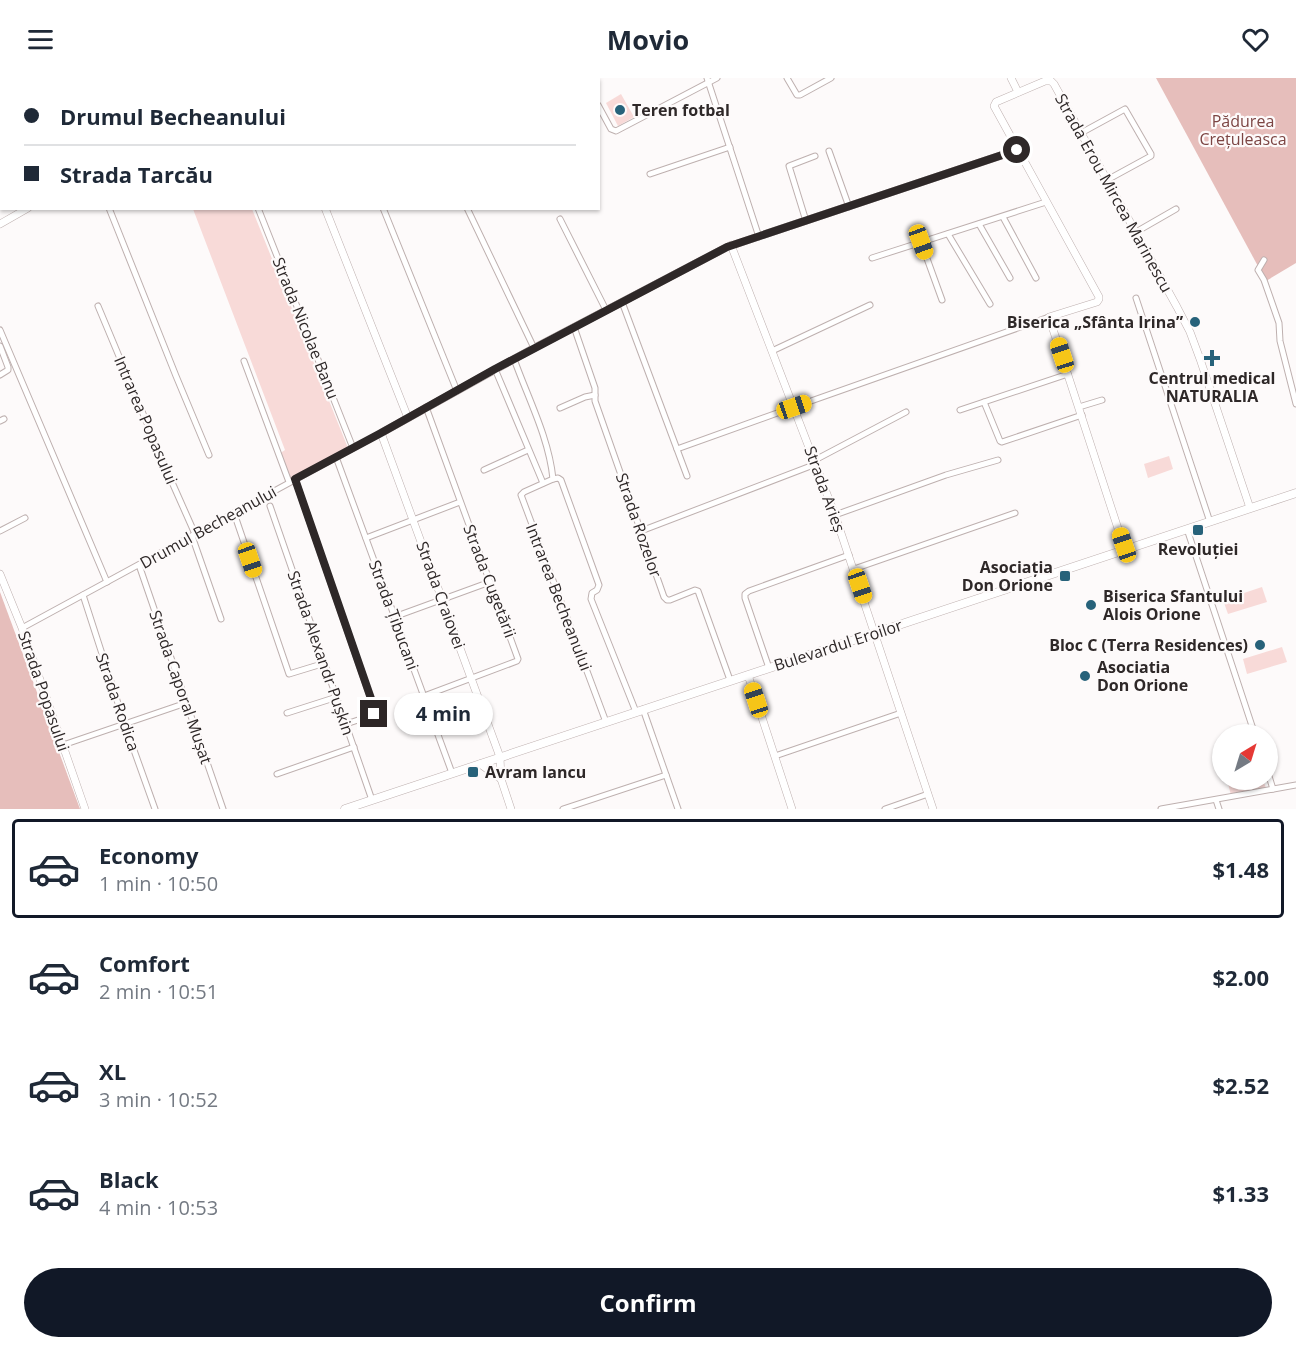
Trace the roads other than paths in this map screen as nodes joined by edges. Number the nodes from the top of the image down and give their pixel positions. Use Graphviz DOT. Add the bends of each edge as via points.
graph roads {
  1 [pos="717,78"];
  2 [pos="787,78"];
  3 [pos="831,78"];
  4 [pos="1011,78"];
  5 [pos="1053,79"];
  6 [pos="707,80"];
  7 [pos="1018,92"];
  8 [pos="600,109"];
  9 [pos="1081,133"];
  10 [pos="730,147"];
  11 [pos="1017,150"];
  12 [pos="829,151"];
  13 [pos="815,156"];
  14 [pos="650,174"];
  15 [pos="1107,180"];
  16 [pos="1046,202"];
  17 [pos="849,207"];
  18 [pos="1176,208"];
  19 [pos="24,210"];
  20 [pos="110,210"];
  21 [pos="259,210"];
  22 [pos="326,210"];
  23 [pos="384,210"];
  24 [pos="468,210"];
  25 [pos="1003,217"];
  26 [pos="560,219"];
  27 [pos="806,221"];
  28 [pos="0,224"];
  29 [pos="979,224"];
  30 [pos="1136,232"];
  31 [pos="948,234"];
  32 [pos="759,237"];
  33 [pos="921,242"];
  34 [pos="731,246"];
  35 [pos="872,258"];
  36 [pos="1264,260"];
  37 [pos="1010,278"];
  38 [pos="1036,278"];
  39 [pos="1136,298"];
  40 [pos="942,300"];
  41 [pos="622,302"];
  42 [pos="990,304"];
  43 [pos="870,305"];
  44 [pos="98,306"];
  45 [pos="606,310"];
  46 [pos="1049,317"];
  47 [pos="574,327"];
  48 [pos="0,330"];
  49 [pos="0,346"];
  50 [pos="534,348"];
  51 [pos="772,351"];
  52 [pos="514,359"];
  53 [pos="244,361"];
  54 [pos="495,369"];
  55 [pos="1068,374"];
  56 [pos="0,375"];
  57 [pos="457,390"];
  58 [pos="595,395"];
  59 [pos="1102,400"];
  60 [pos="984,402"];
  61 [pos="1296,404"];
  62 [pos="794,407"];
  63 [pos="426,408"];
  64 [pos="560,408"];
  65 [pos="960,410"];
  66 [pos="1080,411"];
  67 [pos="906,412"];
  68 [pos="408,418"];
  69 [pos="381,433"];
  70 [pos="353,448"];
  71 [pos="677,449"];
  72 [pos="528,450"];
  73 [pos="209,455"];
  74 [pos="336,457"];
  75 [pos="998,460"];
  76 [pos="815,462"];
  77 [pos="484,470"];
  78 [pos="687,476"];
  79 [pos="553,479"];
  80 [pos="292,481"];
  81 [pos="543,483"];
  82 [pos="1296,493"];
  83 [pos="460,502"];
  84 [pos="270,506"];
  85 [pos="1250,508"];
  86 [pos="234,513"];
  87 [pos="1015,513"];
  88 [pos="835,515"];
  89 [pos="24,518"];
  90 [pos="413,520"];
  91 [pos="1209,522"];
  92 [pos="1187,529"];
  93 [pos="0,531"];
  94 [pos="641,531"];
  95 [pos="193,535"];
  96 [pos="366,538"];
  97 [pos="1125,549"];
  98 [pos="849,555"];
  99 [pos="139,565"];
  100 [pos="854,569"];
  101 [pos="0,574"];
  102 [pos="106,582"];
  103 [pos="490,582"];
  104 [pos="83,595"];
  105 [pos="443,599"];
  106 [pos="394,617"];
  107 [pos="221,619"];
  108 [pos="22,628"];
  109 [pos="875,633"];
  110 [pos="325,663"];
  111 [pos="769,668"];
  112 [pos="748,675"];
  113 [pos="472,678"];
  114 [pos="730,681"];
  115 [pos="424,696"];
  116 [pos="337,697"];
  117 [pos="186,703"];
  118 [pos="640,711"];
  119 [pos="287,713"];
  120 [pos="901,713"];
  121 [pos="606,722"];
  122 [pos="346,724"];
  123 [pos="1251,724"];
  124 [pos="125,725"];
  125 [pos="63,745"];
  126 [pos="354,747"];
  127 [pos="775,756"];
  128 [pos="500,757"];
  129 [pos="480,764"];
  130 [pos="452,773"];
  131 [pos="277,774"];
  132 [pos="666,775"];
  133 [pos="501,779"];
  134 [pos="1296,785"];
  135 [pos="1278,788"];
  136 [pos="1268,790"];
  137 [pos="928,794"];
  138 [pos="372,800"];
  139 [pos="1216,800"];
  140 [pos="1182,807"];
  141 [pos="85,809"];
  142 [pos="155,809"];
  143 [pos="223,809"];
  144 [pos="345,809"];
  145 [pos="511,809"];
  146 [pos="563,809"];
  147 [pos="678,809"];
  148 [pos="792,809"];
  149 [pos="885,809"];
  150 [pos="933,809"];
  151 [pos="1161,809"];
  152 [pos="1219,809"];
  1 -- 6 [label="street"];
  2 -- 3 [label="street" via="797,95"];
  4 -- 7 [label="street"];
  5 -- 7 [label="street"];
  5 -- 9 [label="street, Strada Erou Mircea Marinescu"];
  6 -- 8 [label="street" via="618,130 611,129"];
  6 -- 10 [label="street"];
  7 -- 11 [label="street" via="994,106"];
  9 -- 15 [label="street, Strada Erou Mircea Marinescu"];
  9 -- 15 [label="street" via="1125,109 1151,154"];
  10 -- 14 [label="street"];
  10 -- 32 [label="street"];
  11 -- 16 [label="street"];
  11 -- 17 [label="street, Drumul Becheanului"];
  12 -- 17 [label="street"];
  13 -- 27 [label="street" via="789,166"];
  15 -- 30 [label="street, Strada Erou Mircea Marinescu"];
  16 -- 25 [label="street"];
  16 -- 46 [label="street" via="1099,299"];
  17 -- 27 [label="street, Drumul Becheanului"];
  18 -- 30 [label="street"];
  19 -- 28 [label="street"];
  20 -- 73 [label="street"];
  21 -- 70 [label="street, Strada Nicolae Banu"];
  22 -- 68 [label="street"];
  23 -- 57 [label="street"];
  24 -- 50 [label="street"];
  25 -- 29 [label="street"];
  25 -- 38 [label="street"];
  26 -- 45 [label="street"];
  27 -- 32 [label="street, Drumul Becheanului"];
  29 -- 31 [label="street"];
  29 -- 37 [label="street"];
  30 -- 85 [label="street, Strada Erou Mircea Marinescu" via="1195,344"];
  31 -- 33 [label="street"];
  31 -- 42 [label="street"];
  32 -- 34 [label="street, Drumul Becheanului"];
  33 -- 35 [label="street"];
  33 -- 40 [label="street"];
  34 -- 41 [label="street, Drumul Becheanului"];
  34 -- 51 [label="street, Strada Arieș"];
  36 -- 61 [label="street" via="1258,270 1279,323"];
  39 -- 91 [label="street"];
  41 -- 45 [label="street, Drumul Becheanului"];
  41 -- 71 [label="street"];
  43 -- 51 [label="street"];
  44 -- 95 [label="street, Intrarea Popasului"];
  45 -- 47 [label="street, Drumul Becheanului"];
  46 -- 55 [label="street"];
  46 -- 62 [label="street"];
  47 -- 50 [label="street, Drumul Becheanului"];
  47 -- 58 [label="street, Strada Rozelor"];
  48 -- 102 [label="street"];
  49 -- 56 [label="street" via="8,367"];
  50 -- 52 [label="street, Drumul Becheanului"];
  51 -- 62 [label="street, Strada Arieș"];
  52 -- 54 [label="street, Drumul Becheanului"];
  52 -- 79 [label="street" via="545,444"];
  53 -- 80 [label="street"];
  54 -- 57 [label="street, Drumul Becheanului"];
  54 -- 72 [label="street"];
  55 -- 60 [label="street"];
  55 -- 66 [label="street"];
  57 -- 63 [label="street, Drumul Becheanului"];
  58 -- 64 [label="street"];
  58 -- 94 [label="street, Strada Rozelor"];
  59 -- 66 [label="street"];
  60 -- 65 [label="street"];
  60 -- 66 [label="street" via="1002,442"];
  62 -- 71 [label="street"];
  62 -- 76 [label="street, Strada Arieș"];
  63 -- 68 [label="street, Drumul Becheanului"];
  63 -- 83 [label="street, Strada Cugetării"];
  66 -- 97 [label="street"];
  67 -- 76 [label="street"];
  68 -- 69 [label="street, Drumul Becheanului"];
  69 -- 70 [label="street, Drumul Becheanului"];
  69 -- 90 [label="street, Strada Craiovei"];
  70 -- 74 [label="street, Drumul Becheanului"];
  71 -- 78 [label="street"];
  72 -- 77 [label="street"];
  72 -- 81 [label="street"];
  74 -- 80 [label="street, Drumul Becheanului"];
  74 -- 96 [label="street, Strada Țibucani"];
  75 -- 88 [label="street"];
  76 -- 88 [label="street, Strada Arieș"];
  76 -- 94 [label="street"];
  79 -- 81 [label="street, Intrarea Becheanului"];
  79 -- 118 [label="street" via="561,480 599,585 591,599"];
  80 -- 86 [label="street, Drumul Becheanului"];
  80 -- 122 [label="street" via="375,710 373,715"];
  81 -- 121 [label="street, Intrarea Becheanului" via="521,495"];
  82 -- 85 [label="main road, Bulevardul Eroilor"];
  83 -- 90 [label="street"];
  83 -- 103 [label="street, Strada Cugetării"];
  84 -- 110 [label="street, Strada Alexandr Pușkin"];
  85 -- 91 [label="main road, Bulevardul Eroilor"];
  86 -- 95 [label="street, Drumul Becheanului"];
  86 -- 110 [label="street" via="289,674"];
  87 -- 100 [label="street"];
  88 -- 98 [label="street, Strada Arieș"];
  89 -- 93 [label="street"];
  90 -- 96 [label="street"];
  90 -- 105 [label="street, Strada Craiovei"];
  91 -- 92 [label="main road, Bulevardul Eroilor"];
  92 -- 97 [label="main road, Bulevardul Eroilor"];
  92 -- 123 [label="street"];
  94 -- 114 [label="street, Strada Rozelor" via="664,597 670,600 698,591"];
  95 -- 99 [label="street, Drumul Becheanului"];
  95 -- 107 [label="street, Intrarea Popasului"];
  96 -- 106 [label="street, Strada Țibucani"];
  97 -- 109 [label="main road, Bulevardul Eroilor"];
  98 -- 100 [label="street, Strada Arieș"];
  98 -- 111 [label="street" via="745,594"];
  99 -- 102 [label="street, Drumul Becheanului"];
  99 -- 117 [label="street, Strada Caporal Mușat"];
  100 -- 109 [label="street, Strada Arieș"];
  101 -- 108 [label="street, Strada Popasului"];
  102 -- 104 [label="street, Drumul Becheanului"];
  103 -- 105 [label="street"];
  103 -- 113 [label="street, Strada Cugetării" via="518,659"];
  104 -- 108 [label="street, Drumul Becheanului"];
  104 -- 124 [label="street, Strada Rodica"];
  105 -- 106 [label="street"];
  105 -- 113 [label="street, Strada Craiovei"];
  106 -- 115 [label="street, Strada Țibucani"];
  108 -- 125 [label="street, Strada Popasului"];
  109 -- 111 [label="main road, Bulevardul Eroilor"];
  109 -- 120 [label="street, Strada Arieș"];
  110 -- 116 [label="street, Strada Alexandr Pușkin"];
  111 -- 112 [label="main road, Bulevardul Eroilor"];
  112 -- 114 [label="main road, Bulevardul Eroilor"];
  112 -- 127 [label="street"];
  113 -- 115 [label="street, Strada Cugetării"];
  113 -- 128 [label="street, Strada Craiovei"];
  114 -- 118 [label="main road, Bulevardul Eroilor"];
  115 -- 130 [label="street, Strada Țibucani"];
  116 -- 119 [label="street"];
  116 -- 122 [label="street, Strada Alexandr Pușkin"];
  117 -- 124 [label="street"];
  117 -- 143 [label="street, Strada Caporal Mușat"];
  118 -- 121 [label="main road, Bulevardul Eroilor"];
  118 -- 132 [label="street"];
  120 -- 127 [label="street"];
  120 -- 137 [label="street, Strada Arieș"];
  121 -- 128 [label="main road, Bulevardul Eroilor"];
  122 -- 126 [label="street, Strada Alexandr Pușkin"];
  124 -- 125 [label="street"];
  124 -- 142 [label="street, Strada Rodica"];
  125 -- 141 [label="street, Strada Popasului"];
  126 -- 131 [label="street"];
  126 -- 138 [label="street, Strada Alexandr Pușkin"];
  127 -- 148 [label="street"];
  128 -- 129 [label="main road, Bulevardul Eroilor"];
  128 -- 133 [label="street, Strada Craiovei"];
  129 -- 130 [label="main road, Bulevardul Eroilor"];
  129 -- 133 [label="street"];
  130 -- 138 [label="main road, Bulevardul Eroilor"];
  132 -- 146 [label="street"];
  132 -- 147 [label="street"];
  133 -- 145 [label="street, Strada Craiovei"];
  134 -- 135 [label="street"];
  136 -- 139 [label="street"];
  137 -- 149 [label="street"];
  137 -- 150 [label="street, Strada Arieș"];
  138 -- 144 [label="main road, Bulevardul Eroilor"];
  139 -- 140 [label="street"];
  139 -- 152 [label="street"];
  140 -- 151 [label="street"];
}
